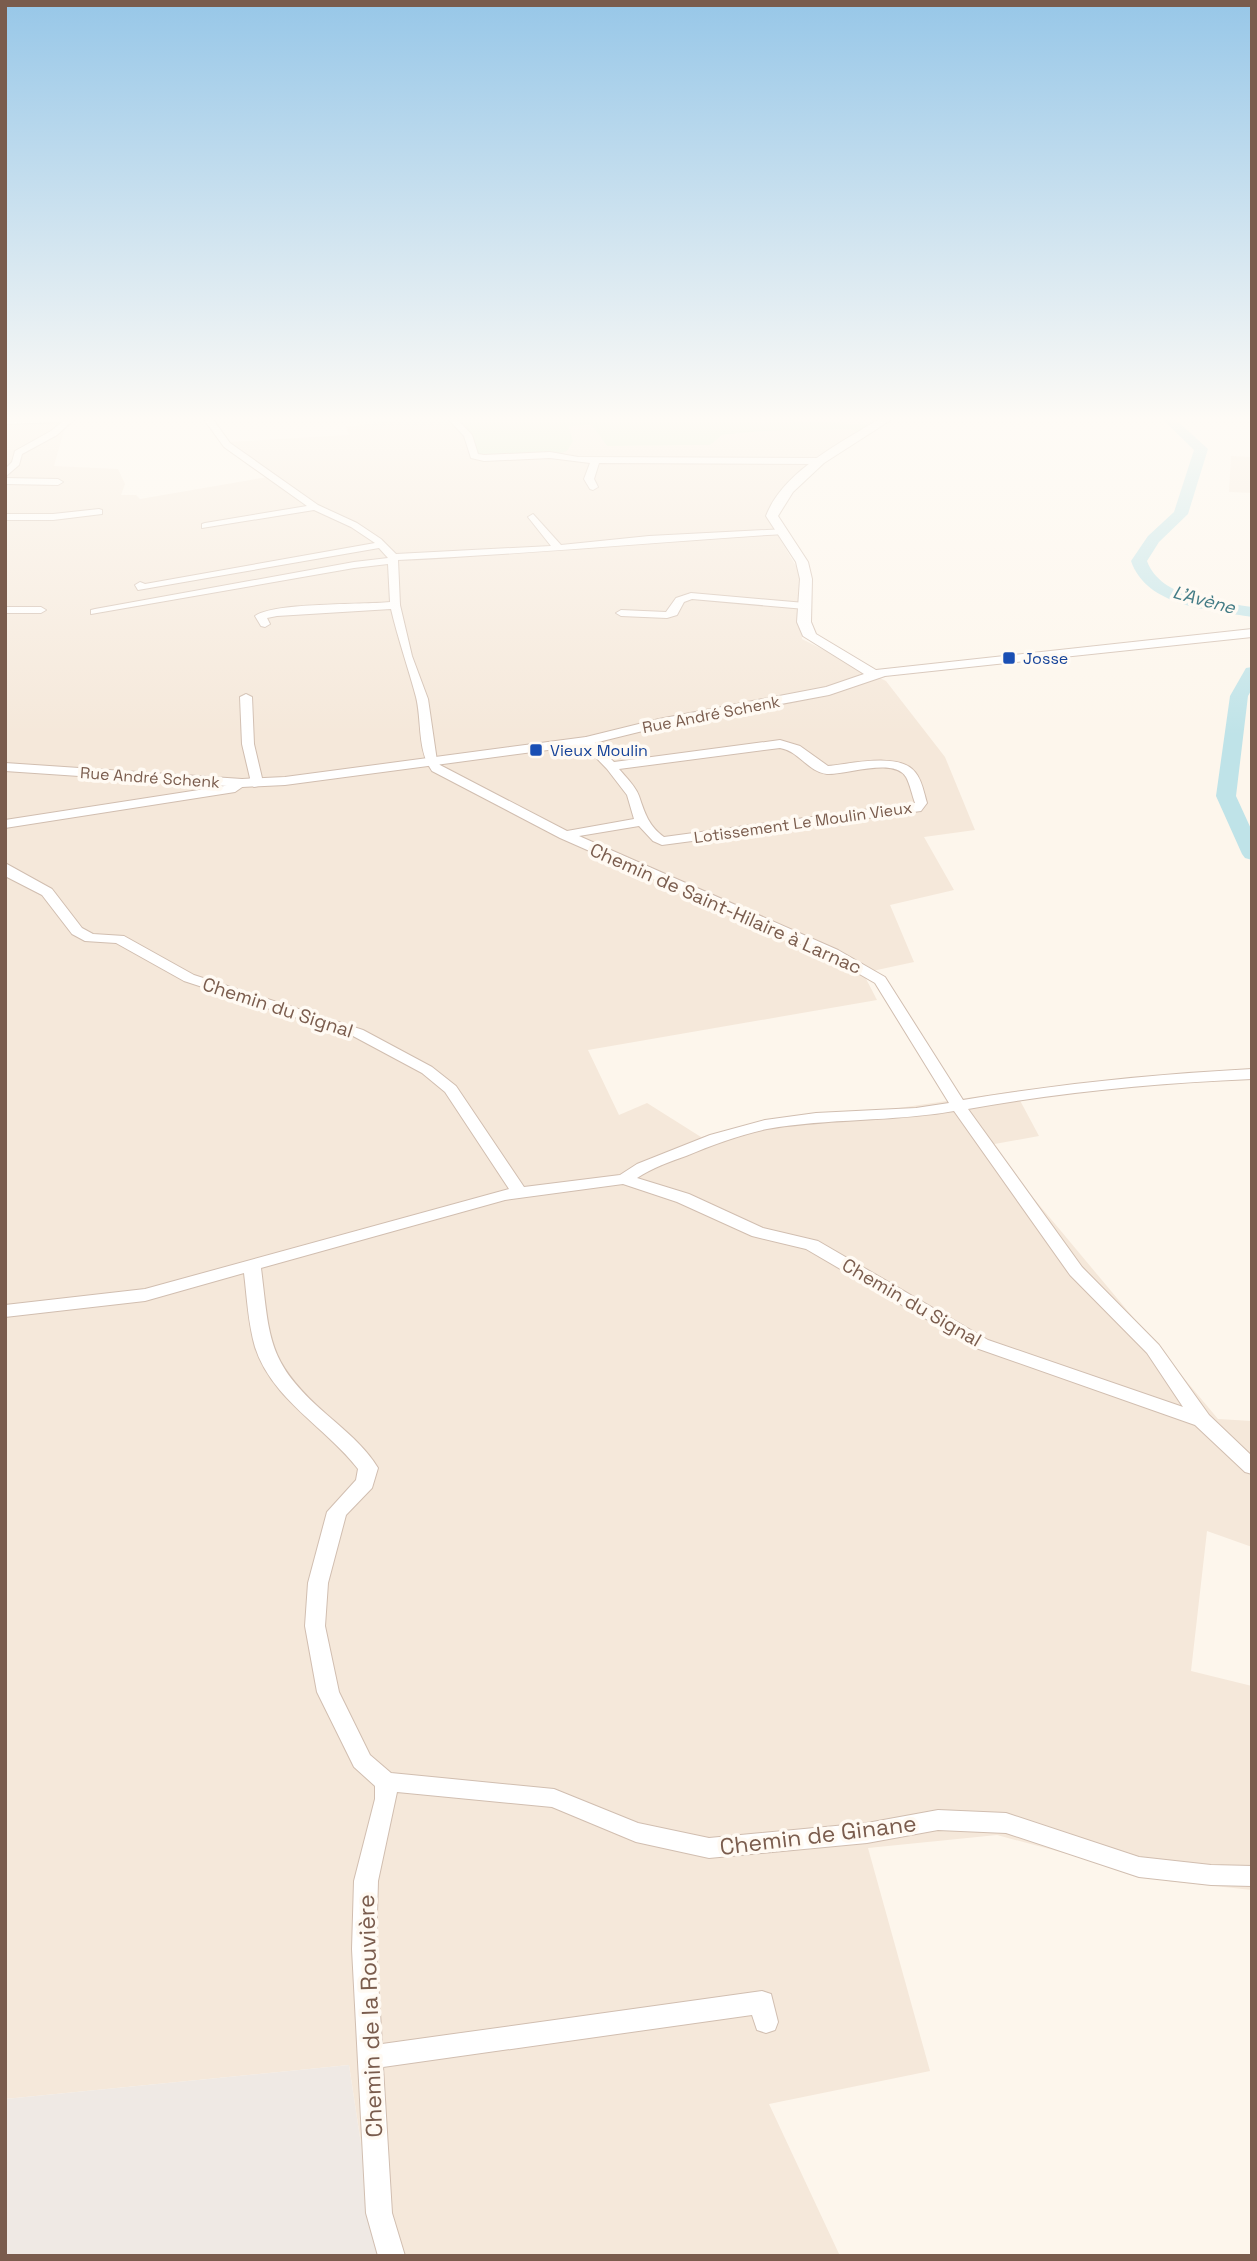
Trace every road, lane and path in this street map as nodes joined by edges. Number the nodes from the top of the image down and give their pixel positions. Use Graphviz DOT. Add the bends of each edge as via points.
graph roads {
  1 [pos="219,524"];
  2 [pos="349,524"];
  3 [pos="538,524"];
  4 [pos="778,524"];
  5 [pos="205,526"];
  6 [pos="783,531"];
  7 [pos="382,545"];
  8 [pos="558,548"];
  9 [pos="393,559"];
  10 [pos="140,585"];
  11 [pos="395,604"];
  12 [pos="805,607"];
  13 [pos="5,610"];
  14 [pos="41,610"];
  15 [pos="95,612"];
  16 [pos="621,613"];
  17 [pos="265,624"];
  18 [pos="1251,633"];
  19 [pos="874,674"];
  20 [pos="246,697"];
  21 [pos="586,741"];
  22 [pos="432,761"];
  23 [pos="611,766"];
  24 [pos="5,767"];
  25 [pos="248,783"];
  26 [pos="643,821"];
  27 [pos="5,824"];
  28 [pos="565,835"];
  29 [pos="5,867"];
  30 [pos="1252,1074"];
  31 [pos="959,1107"];
  32 [pos="624,1179"];
  33 [pos="519,1192"];
  34 [pos="252,1264"];
  35 [pos="5,1311"];
  36 [pos="1202,1420"];
  37 [pos="1252,1467"];
  38 [pos="386,1782"];
  39 [pos="1252,1876"];
  40 [pos="766,2022"];
  41 [pos="370,2057"];
  42 [pos="392,2256"];
  1 -- 5 [label="street"];
  2 -- 7 [label="street"];
  3 -- 8 [label="street"];
  4 -- 6 [label="street"];
  6 -- 8 [label="street"];
  6 -- 12 [label="street" via="802,562"];
  7 -- 9 [label="street"];
  7 -- 10 [label="street"];
  8 -- 9 [label="street"];
  9 -- 11 [label="street"];
  9 -- 15 [label="street"];
  11 -- 17 [label="street" via="350,610 294,609 260,616"];
  11 -- 22 [label="street" via="422,699"];
  12 -- 16 [label="street" via="691,596 680,600 667,615"];
  12 -- 19 [label="street" via="804,622 810,636"];
  13 -- 14 [label="street"];
  18 -- 19 [label="street, Rue André Schenk"];
  19 -- 21 [label="street, Rue André Schenk" via="829,691"];
  20 -- 25 [label="street" via="248,744 256,778"];
  21 -- 22 [label="street, Rue André Schenk"];
  21 -- 23 [label="street, Lotissement Le Moulin Vieux"];
  22 -- 25 [label="street, Rue André Schenk"];
  22 -- 28 [label="street, Chemin de Saint-Hilaire à Larnac" via="436,768"];
  23 -- 26 [label="street, Lotissement Le Moulin Vieux" via="633,795 632,803"];
  23 -- 26 [label="street, Lotissement Le Moulin Vieux" via="791,745 827,770 885,764 904,767 921,803 917,808 671,842 655,838"];
  24 -- 25 [label="street, Rue André Schenk"];
  25 -- 27 [label="street"];
  26 -- 28 [label="street"];
  28 -- 31 [label="street, Chemin de Saint-Hilaire à Larnac" via="832,953 880,980"];
  29 -- 33 [label="street, Chemin du Signal" via="47,892 77,931 90,938 120,939 189,978 358,1033 426,1070 451,1088"];
  30 -- 31 [label="street" via="1170,1078"];
  31 -- 32 [label="street" via="765,1125 704,1143"];
  31 -- 36 [label="street, Chemin de Saint-Hilaire à Larnac" via="1076,1271 1153,1349"];
  32 -- 33 [label="street"];
  32 -- 36 [label="street, Chemin du Signal" via="683,1198 758,1232 812,1245 982,1344"];
  33 -- 34 [label="street"];
  34 -- 35 [label="street" via="145,1295"];
  34 -- 38 [label="street" via="262,1339 270,1362 291,1391 356,1450 368,1468 365,1483 337,1512 318,1583 315,1626 328,1692 362,1761"];
  36 -- 37 [label="street, Chemin de Saint-Hilaire à Larnac"];
  38 -- 39 [label="street, Chemin de Ginane" via="554,1798 636,1832 709,1848 867,1833 938,1820 1006,1823 1139,1867"];
  38 -- 41 [label="street, Chemin de la Rouvière" via="366,1881 364,1949"];
  40 -- 41 [label="street" via="762,2002"];
  41 -- 42 [label="street, Chemin de la Rouvière" via="379,2213"];
}
